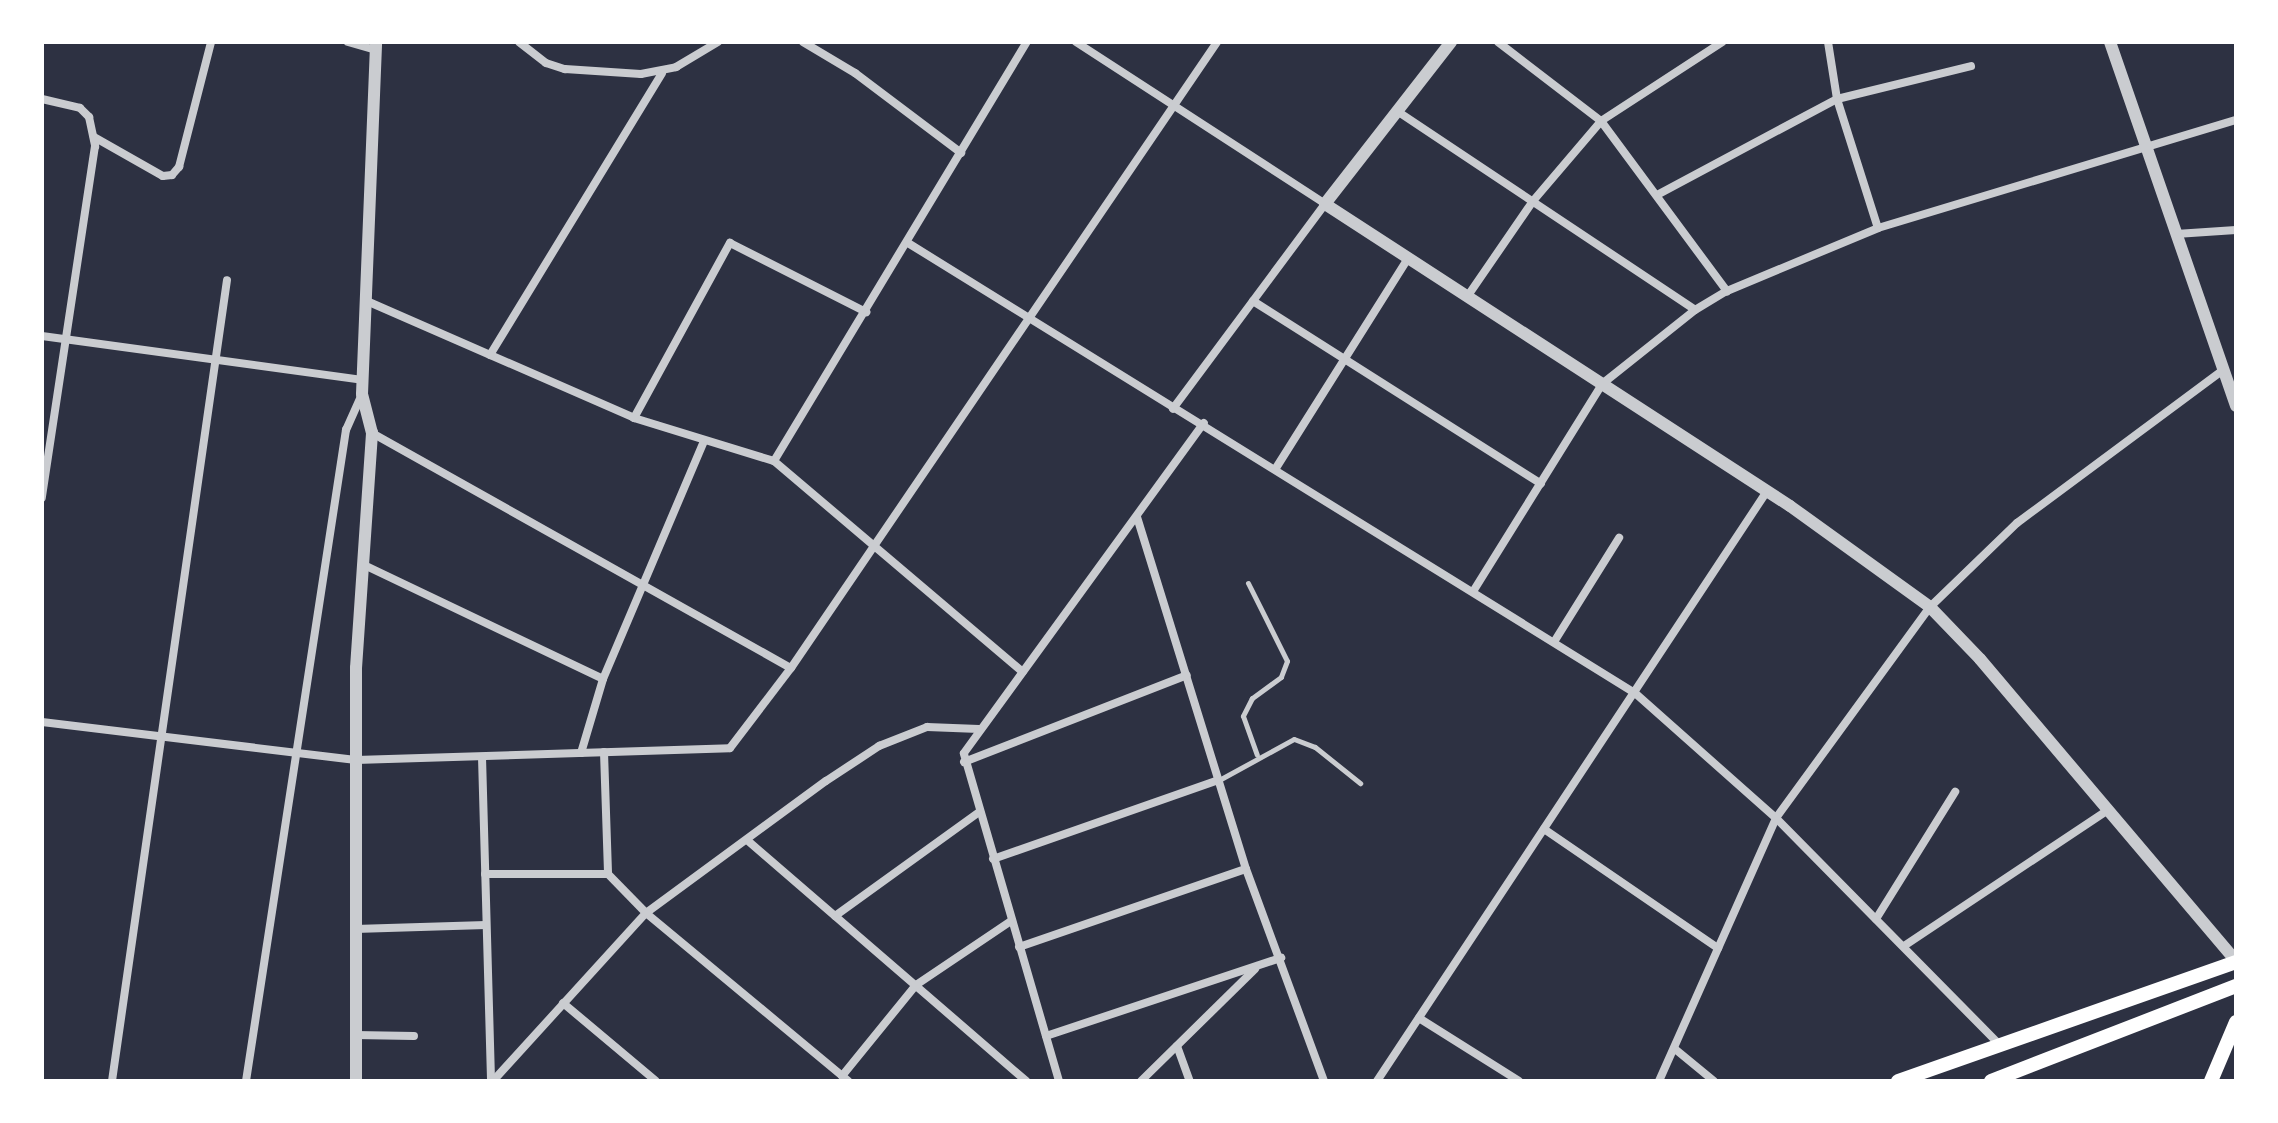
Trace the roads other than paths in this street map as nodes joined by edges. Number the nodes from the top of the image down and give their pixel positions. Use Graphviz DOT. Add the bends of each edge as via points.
graph roads {
  1 [pos="211,42"];
  2 [pos="348,42"];
  3 [pos="519,42"];
  4 [pos="718,42"];
  5 [pos="803,42"];
  6 [pos="1027,42"];
  7 [pos="1076,42"];
  8 [pos="1217,42"];
  9 [pos="1451,42"];
  10 [pos="1498,42"];
  11 [pos="1722,42"];
  12 [pos="1828,42"];
  13 [pos="2110,42"];
  14 [pos="376,46"];
  15 [pos="1971,66"];
  16 [pos="662,73"];
  17 [pos="42,99"];
  18 [pos="1837,99"];
  19 [pos="1170,103"];
  20 [pos="1397,111"];
  21 [pos="2236,120"];
  22 [pos="1601,121"];
  23 [pos="94,137"];
  24 [pos="2147,149"];
  25 [pos="961,153"];
  26 [pos="1657,195"];
  27 [pos="1533,201"];
  28 [pos="1325,204"];
  29 [pos="1878,228"];
  30 [pos="2236,230"];
  31 [pos="2176,234"];
  32 [pos="908,243"];
  33 [pos="1408,258"];
  34 [pos="227,280"];
  35 [pos="1727,291"];
  36 [pos="1467,297"];
  37 [pos="1253,301"];
  38 [pos="369,302"];
  39 [pos="1695,310"];
  40 [pos="866,312"];
  41 [pos="1026,319"];
  42 [pos="42,336"];
  43 [pos="64,339"];
  44 [pos="490,355"];
  45 [pos="1342,359"];
  46 [pos="215,363"];
  47 [pos="2224,369"];
  48 [pos="364,380"];
  49 [pos="1602,384"];
  50 [pos="362,394"];
  51 [pos="2236,406"];
  52 [pos="1173,409"];
  53 [pos="634,418"];
  54 [pos="1204,423"];
  55 [pos="372,433"];
  56 [pos="704,441"];
  57 [pos="774,461"];
  58 [pos="1276,468"];
  59 [pos="1541,484"];
  60 [pos="1767,491"];
  61 [pos="42,498"];
  62 [pos="1137,517"];
  63 [pos="1619,538"];
  64 [pos="871,544"];
  65 [pos="361,563"];
  66 [pos="1248,583"];
  67 [pos="639,587"];
  68 [pos="1474,590"];
  69 [pos="1930,607"];
  70 [pos="1554,642"];
  71 [pos="791,668"];
  72 [pos="1023,672"];
  73 [pos="1187,675"];
  74 [pos="603,679"];
  75 [pos="1635,693"];
  76 [pos="42,722"];
  77 [pos="979,729"];
  78 [pos="160,740"];
  79 [pos="604,752"];
  80 [pos="581,753"];
  81 [pos="1257,755"];
  82 [pos="296,757"];
  83 [pos="482,757"];
  84 [pos="964,757"];
  85 [pos="356,760"];
  86 [pos="1219,780"];
  87 [pos="1360,783"];
  88 [pos="1955,792"];
  89 [pos="2108,810"];
  90 [pos="979,812"];
  91 [pos="1776,818"];
  92 [pos="1544,829"];
  93 [pos="747,840"];
  94 [pos="993,859"];
  95 [pos="1246,869"];
  96 [pos="485,874"];
  97 [pos="608,874"];
  98 [pos="646,913"];
  99 [pos="835,916"];
  100 [pos="1876,919"];
  101 [pos="1011,921"];
  102 [pos="486,925"];
  103 [pos="355,929"];
  104 [pos="1904,946"];
  105 [pos="1019,947"];
  106 [pos="1718,948"];
  107 [pos="1281,958"];
  108 [pos="2236,962"];
  109 [pos="1258,967"];
  110 [pos="916,985"];
  111 [pos="2236,986"];
  112 [pos="563,1003"];
  113 [pos="1419,1018"];
  114 [pos="2236,1022"];
  115 [pos="355,1035"];
  116 [pos="414,1036"];
  117 [pos="1046,1036"];
  118 [pos="1998,1043"];
  119 [pos="1177,1046"];
  120 [pos="1675,1049"];
  121 [pos="845,1079"];
  122 [pos="112,1081"];
  123 [pos="246,1081"];
  124 [pos="356,1081"];
  125 [pos="492,1081"];
  126 [pos="656,1081"];
  127 [pos="1026,1081"];
  128 [pos="1059,1081"];
  129 [pos="1141,1081"];
  130 [pos="1190,1081"];
  131 [pos="1324,1081"];
  132 [pos="1377,1081"];
  133 [pos="1519,1081"];
  134 [pos="1659,1081"];
  135 [pos="1714,1081"];
  136 [pos="1898,1081"];
  137 [pos="1991,1081"];
  138 [pos="2211,1081"];
  1 -- 23 [label="street" via="179,167 172,175 163,176"];
  2 -- 14 [label="street"];
  3 -- 16 [label="street" via="546,63 565,69"];
  4 -- 16 [label="street"];
  5 -- 25 [label="street" via="855,73"];
  6 -- 25 [label="street"];
  7 -- 19 [label="street"];
  8 -- 19 [label="street"];
  9 -- 20 [label="street"];
  10 -- 22 [label="street"];
  11 -- 22 [label="street"];
  12 -- 18 [label="street"];
  13 -- 24 [label="street"];
  14 -- 38 [label="street"];
  15 -- 18 [label="street"];
  16 -- 44 [label="street"];
  17 -- 23 [label="street" via="68,103 89,117"];
  18 -- 26 [label="street"];
  18 -- 29 [label="street"];
  19 -- 28 [label="street"];
  19 -- 41 [label="street"];
  20 -- 27 [label="street"];
  20 -- 28 [label="street"];
  21 -- 24 [label="street"];
  22 -- 26 [label="street"];
  22 -- 27 [label="street"];
  23 -- 43 [label="street"];
  24 -- 29 [label="street"];
  24 -- 31 [label="street"];
  25 -- 32 [label="street"];
  26 -- 35 [label="street"];
  27 -- 36 [label="street"];
  27 -- 39 [label="street"];
  28 -- 33 [label="street"];
  28 -- 37 [label="street"];
  29 -- 35 [label="street"];
  30 -- 31 [label="street"];
  31 -- 47 [label="street"];
  32 -- 40 [label="street"];
  32 -- 41 [label="street"];
  33 -- 36 [label="street"];
  33 -- 45 [label="street"];
  34 -- 46 [label="street"];
  35 -- 39 [label="street"];
  36 -- 49 [label="street"];
  37 -- 45 [label="street"];
  37 -- 52 [label="street"];
  38 -- 44 [label="street"];
  38 -- 48 [label="street"];
  39 -- 49 [label="street"];
  40 -- 53 [label="street" via="730,243"];
  40 -- 57 [label="street"];
  41 -- 52 [label="street"];
  41 -- 64 [label="street"];
  42 -- 43 [label="street"];
  43 -- 46 [label="street"];
  43 -- 61 [label="street"];
  44 -- 53 [label="street"];
  45 -- 58 [label="street"];
  45 -- 59 [label="street"];
  46 -- 48 [label="street"];
  46 -- 78 [label="street"];
  47 -- 51 [label="street"];
  47 -- 69 [label="street" via="2017,523"];
  48 -- 50 [label="street"];
  49 -- 59 [label="street"];
  49 -- 60 [label="street"];
  50 -- 55 [label="street"];
  50 -- 82 [label="street" via="346,430"];
  52 -- 54 [label="street"];
  53 -- 56 [label="street"];
  54 -- 58 [label="street"];
  54 -- 62 [label="street"];
  55 -- 65 [label="street"];
  55 -- 67 [label="street"];
  56 -- 57 [label="street"];
  56 -- 67 [label="street"];
  57 -- 64 [label="street"];
  58 -- 68 [label="street"];
  59 -- 68 [label="street"];
  60 -- 69 [label="street"];
  60 -- 75 [label="street"];
  62 -- 72 [label="street"];
  62 -- 73 [label="street"];
  63 -- 70 [label="street"];
  64 -- 71 [label="street"];
  64 -- 72 [label="street"];
  65 -- 74 [label="street"];
  65 -- 85 [label="street"];
  66 -- 81 [label="lane" via="1286,654 1281,677 1252,698 1243,716"];
  67 -- 71 [label="street"];
  67 -- 74 [label="street"];
  68 -- 70 [label="street"];
  69 -- 89 [label="street"];
  69 -- 91 [label="street"];
  70 -- 75 [label="street"];
  71 -- 79 [label="street" via="730,748"];
  72 -- 77 [label="street"];
  73 -- 84 [label="street"];
  73 -- 86 [label="street"];
  74 -- 80 [label="street"];
  75 -- 91 [label="street"];
  75 -- 92 [label="street"];
  76 -- 78 [label="street"];
  77 -- 84 [label="street"];
  77 -- 93 [label="street" via="927,727 879,746"];
  78 -- 82 [label="street"];
  78 -- 122 [label="street"];
  79 -- 80 [label="street"];
  79 -- 97 [label="street"];
  80 -- 83 [label="street"];
  81 -- 86 [label="lane"];
  81 -- 87 [label="lane" via="1300,739"];
  82 -- 85 [label="street"];
  82 -- 123 [label="street"];
  83 -- 85 [label="street"];
  83 -- 96 [label="street"];
  84 -- 90 [label="street"];
  85 -- 103 [label="street"];
  86 -- 94 [label="street"];
  86 -- 95 [label="street"];
  88 -- 100 [label="street"];
  89 -- 104 [label="street"];
  89 -- 108 [label="street"];
  90 -- 94 [label="street"];
  90 -- 99 [label="street"];
  91 -- 100 [label="street"];
  91 -- 106 [label="street"];
  92 -- 106 [label="street"];
  92 -- 113 [label="street"];
  93 -- 98 [label="street"];
  93 -- 99 [label="street"];
  94 -- 101 [label="street"];
  95 -- 105 [label="street"];
  95 -- 107 [label="street"];
  96 -- 97 [label="street"];
  96 -- 102 [label="street"];
  97 -- 98 [label="street"];
  98 -- 112 [label="street"];
  98 -- 121 [label="street"];
  99 -- 110 [label="street"];
  100 -- 104 [label="street"];
  101 -- 105 [label="street"];
  101 -- 110 [label="street"];
  102 -- 103 [label="street"];
  102 -- 125 [label="street"];
  103 -- 115 [label="street"];
  104 -- 118 [label="street"];
  105 -- 117 [label="street"];
  106 -- 120 [label="street"];
  107 -- 109 [label="street"];
  107 -- 131 [label="street"];
  108 -- 118 [label="main road"];
  109 -- 117 [label="street"];
  109 -- 119 [label="street"];
  110 -- 121 [label="street"];
  110 -- 127 [label="street"];
  111 -- 137 [label="main road"];
  112 -- 125 [label="street"];
  112 -- 126 [label="street"];
  113 -- 132 [label="street"];
  113 -- 133 [label="street"];
  114 -- 138 [label="main road"];
  115 -- 116 [label="street"];
  115 -- 124 [label="street"];
  117 -- 128 [label="street"];
  118 -- 136 [label="main road"];
  119 -- 129 [label="street"];
  119 -- 130 [label="street"];
  120 -- 134 [label="street"];
  120 -- 135 [label="street"];
}
